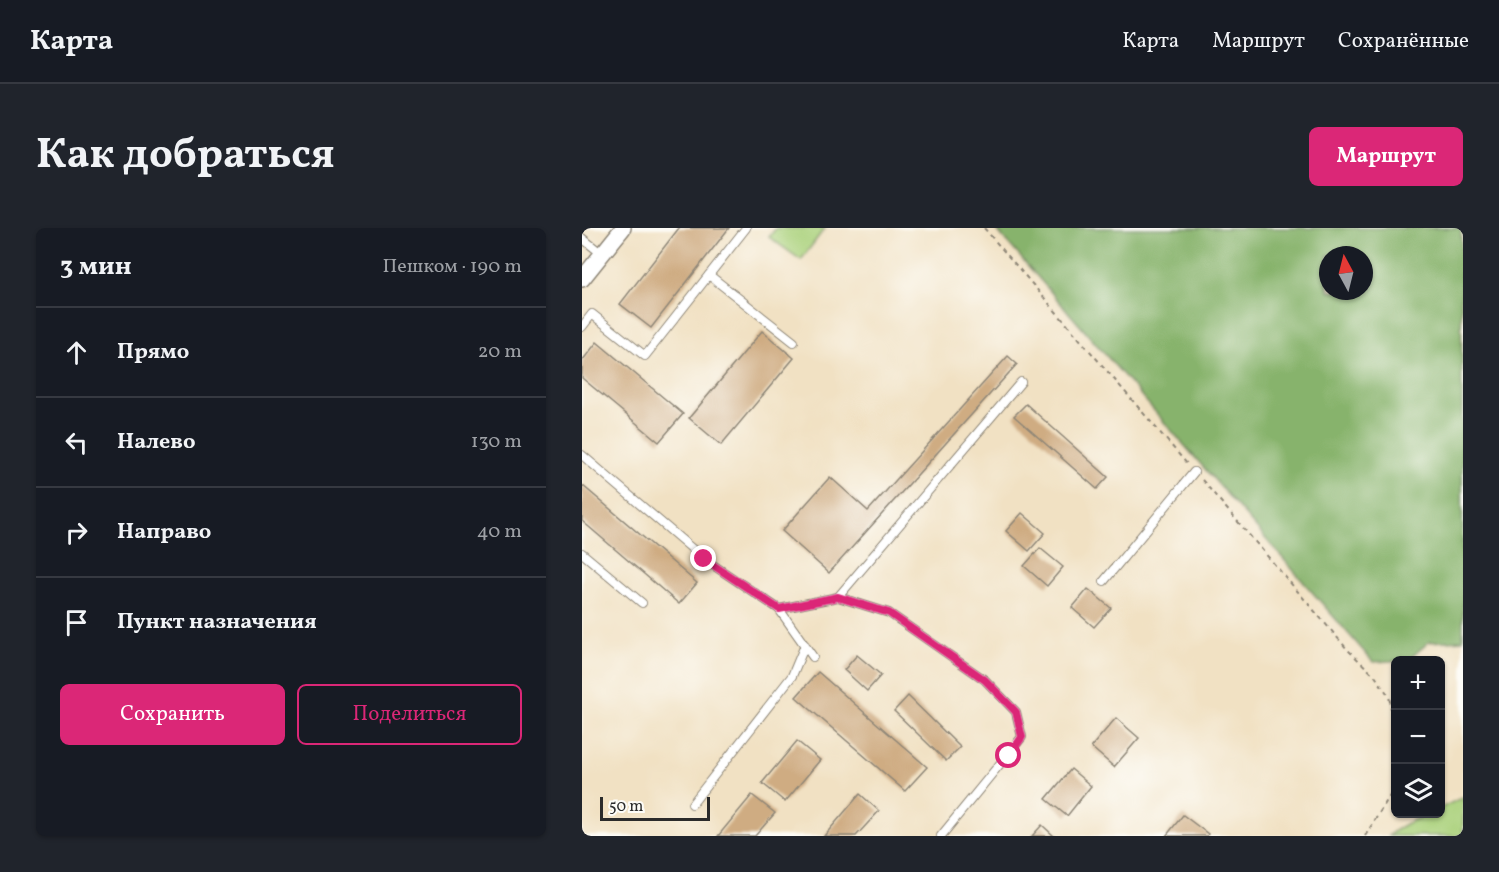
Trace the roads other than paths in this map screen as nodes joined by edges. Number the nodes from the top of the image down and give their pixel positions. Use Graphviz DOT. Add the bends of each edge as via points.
graph roads {
  1 [pos="623,228"];
  2 [pos="746,228"];
  3 [pos="582,238"];
  4 [pos="602,254"];
  5 [pos="709,275"];
  6 [pos="582,279"];
  7 [pos="582,327"];
  8 [pos="794,342"];
  9 [pos="1021,381"];
  10 [pos="582,455"];
  11 [pos="1194,472"];
  12 [pos="582,553"];
  13 [pos="1104,581"];
  14 [pos="838,597"];
  15 [pos="642,603"];
  16 [pos="779,609"];
  17 [pos="805,645"];
  18 [pos="813,657"];
  19 [pos="692,804"];
  20 [pos="941,836"];
  1 -- 4 [label="street"];
  2 -- 5 [label="lane"];
  3 -- 4 [label="lane"];
  4 -- 6 [label="street"];
  5 -- 7 [label="lane" via="645,356 592,314"];
  5 -- 8 [label="lane"];
  9 -- 14 [label="lane"];
  10 -- 16 [label="lane" via="704,559"];
  11 -- 13 [label="lane"];
  12 -- 15 [label="lane"];
  14 -- 16 [label="lane"];
  14 -- 20 [label="lane" via="889,613 985,680 1016,712 1022,737"];
  16 -- 17 [label="lane"];
  17 -- 18 [label="lane"];
  17 -- 19 [label="lane" via="792,676"];
}
